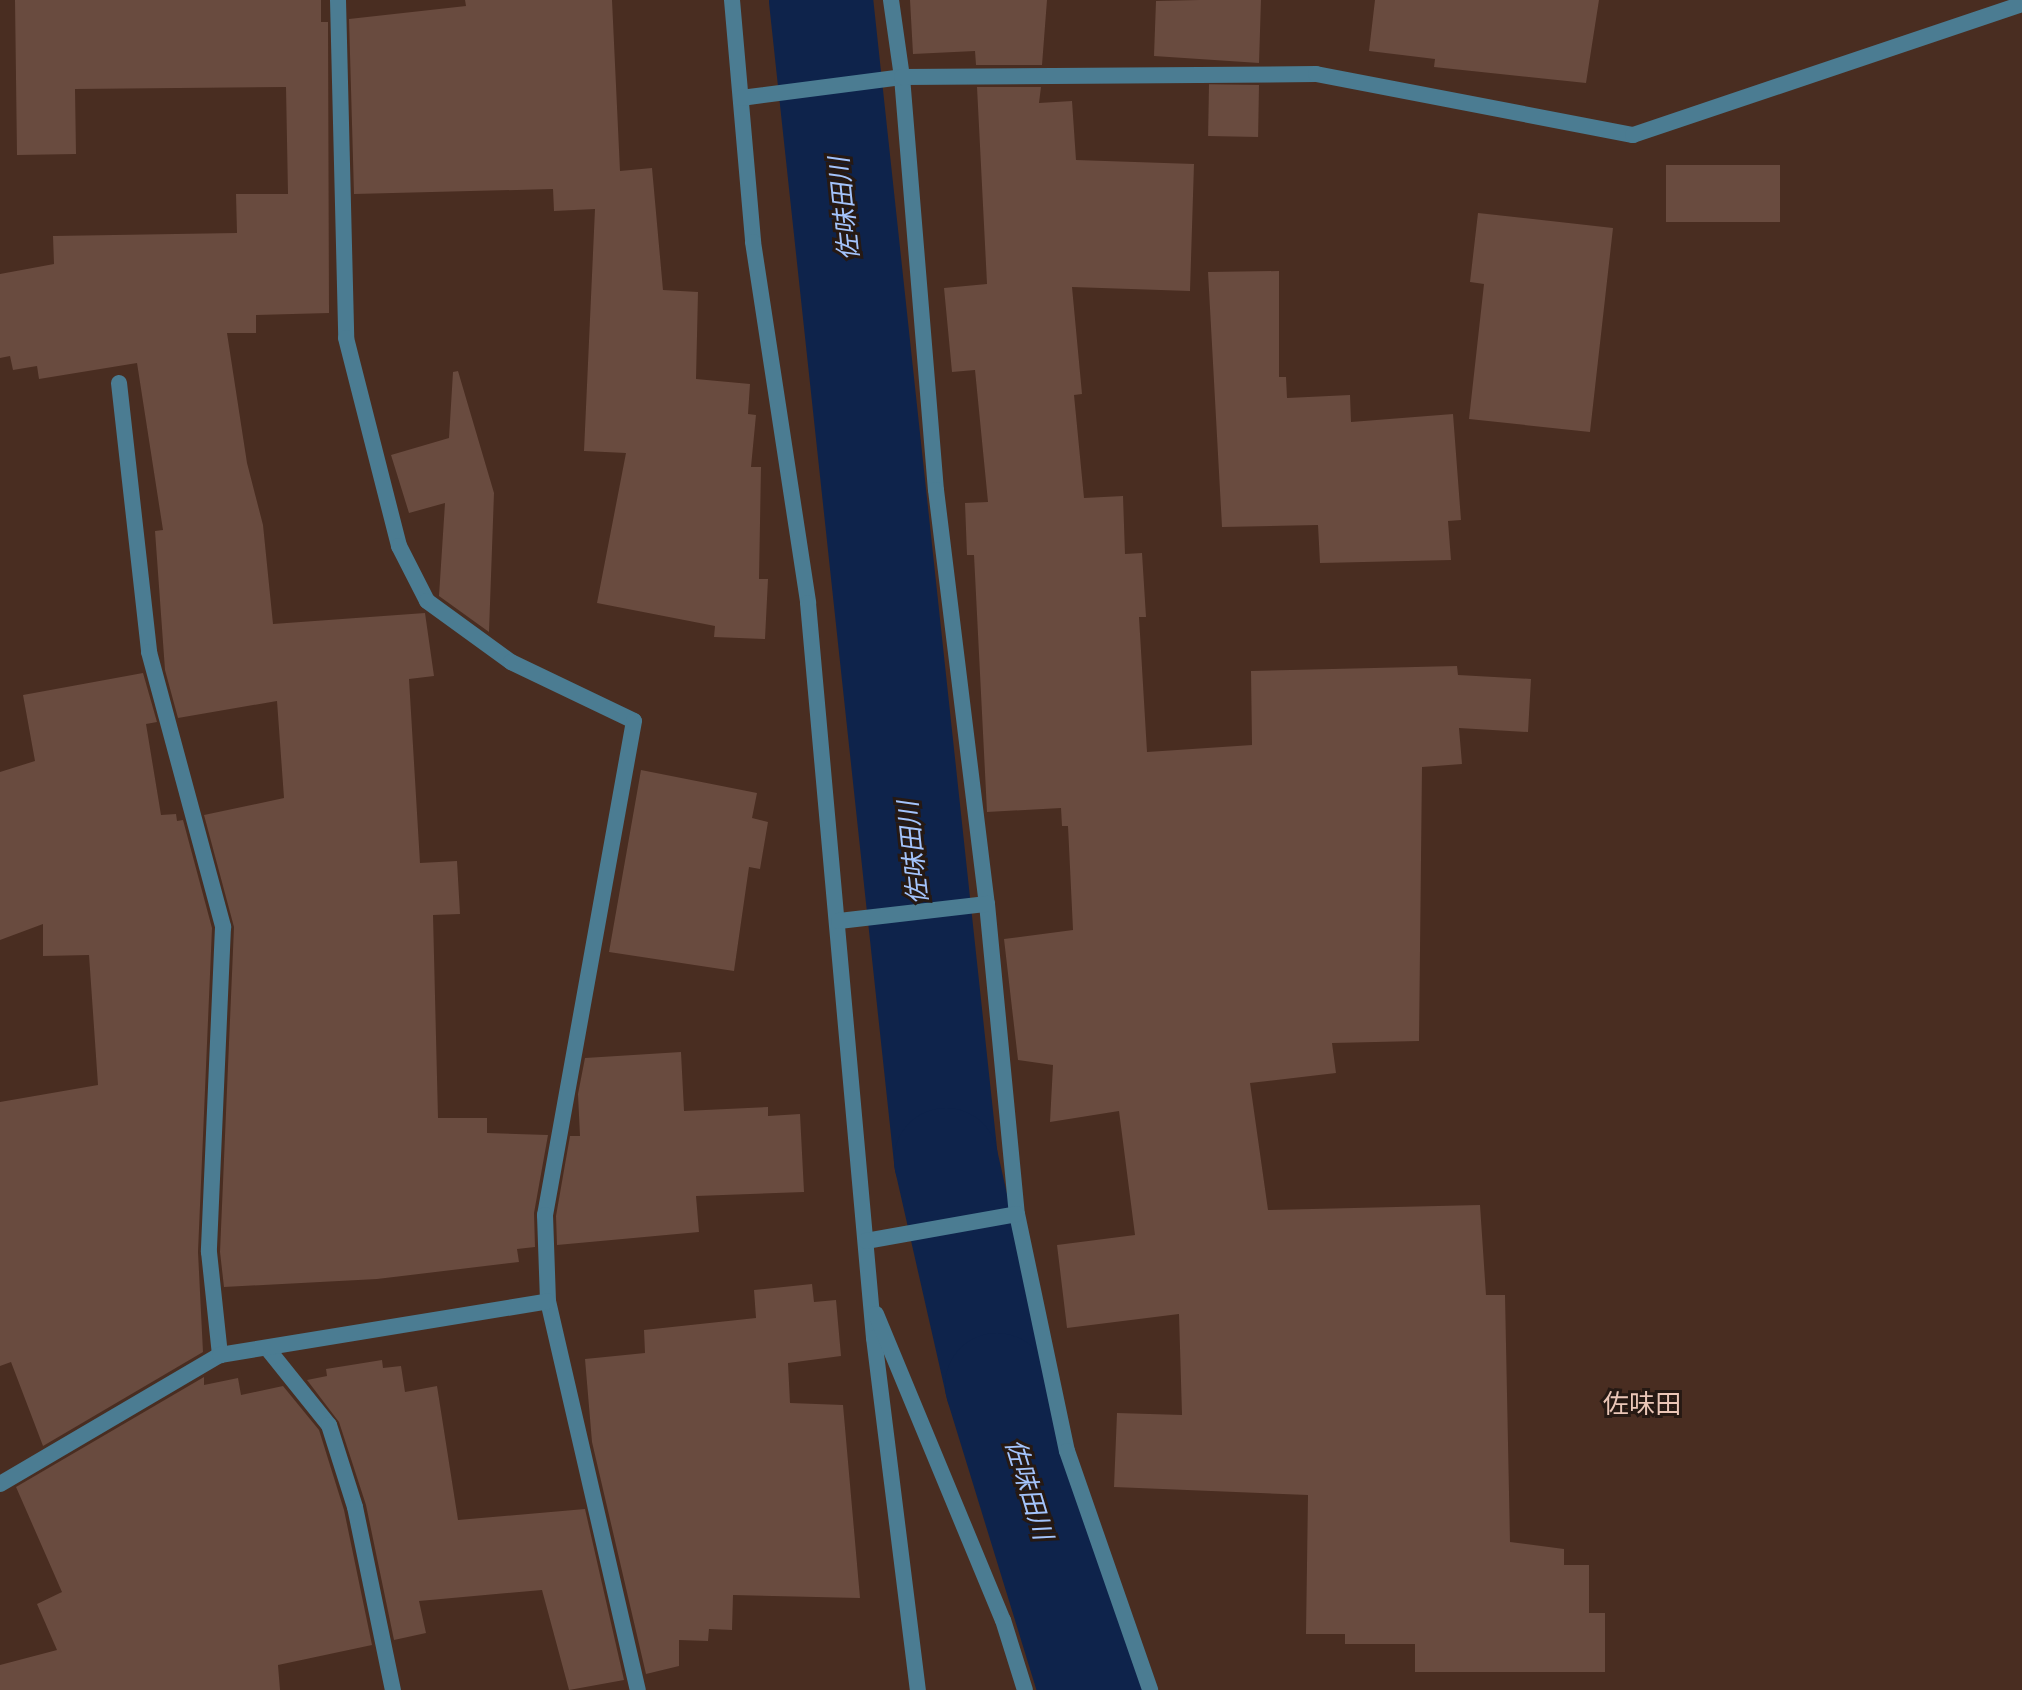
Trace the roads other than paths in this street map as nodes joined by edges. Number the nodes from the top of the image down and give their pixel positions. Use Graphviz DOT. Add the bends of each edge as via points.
graph roads {
  1 [pos="338,0"];
  2 [pos="732,0"];
  3 [pos="891,0"];
  4 [pos="2022,4"];
  5 [pos="894,78"];
  6 [pos="741,98"];
  7 [pos="119,383"];
  8 [pos="980,905"];
  9 [pos="846,920"];
  10 [pos="1011,1215"];
  11 [pos="866,1241"];
  12 [pos="870,1298"];
  13 [pos="548,1301"];
  14 [pos="267,1348"];
  15 [pos="220,1355"];
  16 [pos="0,1484"];
  17 [pos="393,1690"];
  18 [pos="638,1690"];
  19 [pos="918,1690"];
  20 [pos="1025,1690"];
  21 [pos="1150,1690"];
  1 -- 13 [label="street" via="346,338 399,546 427,601 511,662 634,721 545,1215"];
  2 -- 6 [label="street"];
  3 -- 5 [label="street"];
  4 -- 5 [label="street" via="1633,135 1316,74"];
  5 -- 6 [label="street"];
  5 -- 8 [label="street"];
  6 -- 9 [label="street" via="753,242 808,603"];
  7 -- 15 [label="street" via="149,652 223,927 209,1252"];
  8 -- 9 [label="street"];
  8 -- 10 [label="street"];
  9 -- 11 [label="street"];
  10 -- 11 [label="street"];
  10 -- 21 [label="street" via="1067,1451"];
  11 -- 12 [label="street"];
  12 -- 19 [label="street"];
  12 -- 20 [label="street" via="1003,1620"];
  13 -- 14 [label="street"];
  13 -- 18 [label="street"];
  14 -- 15 [label="street"];
  14 -- 17 [label="street" via="329,1425 355,1507"];
  15 -- 16 [label="street"];
}
